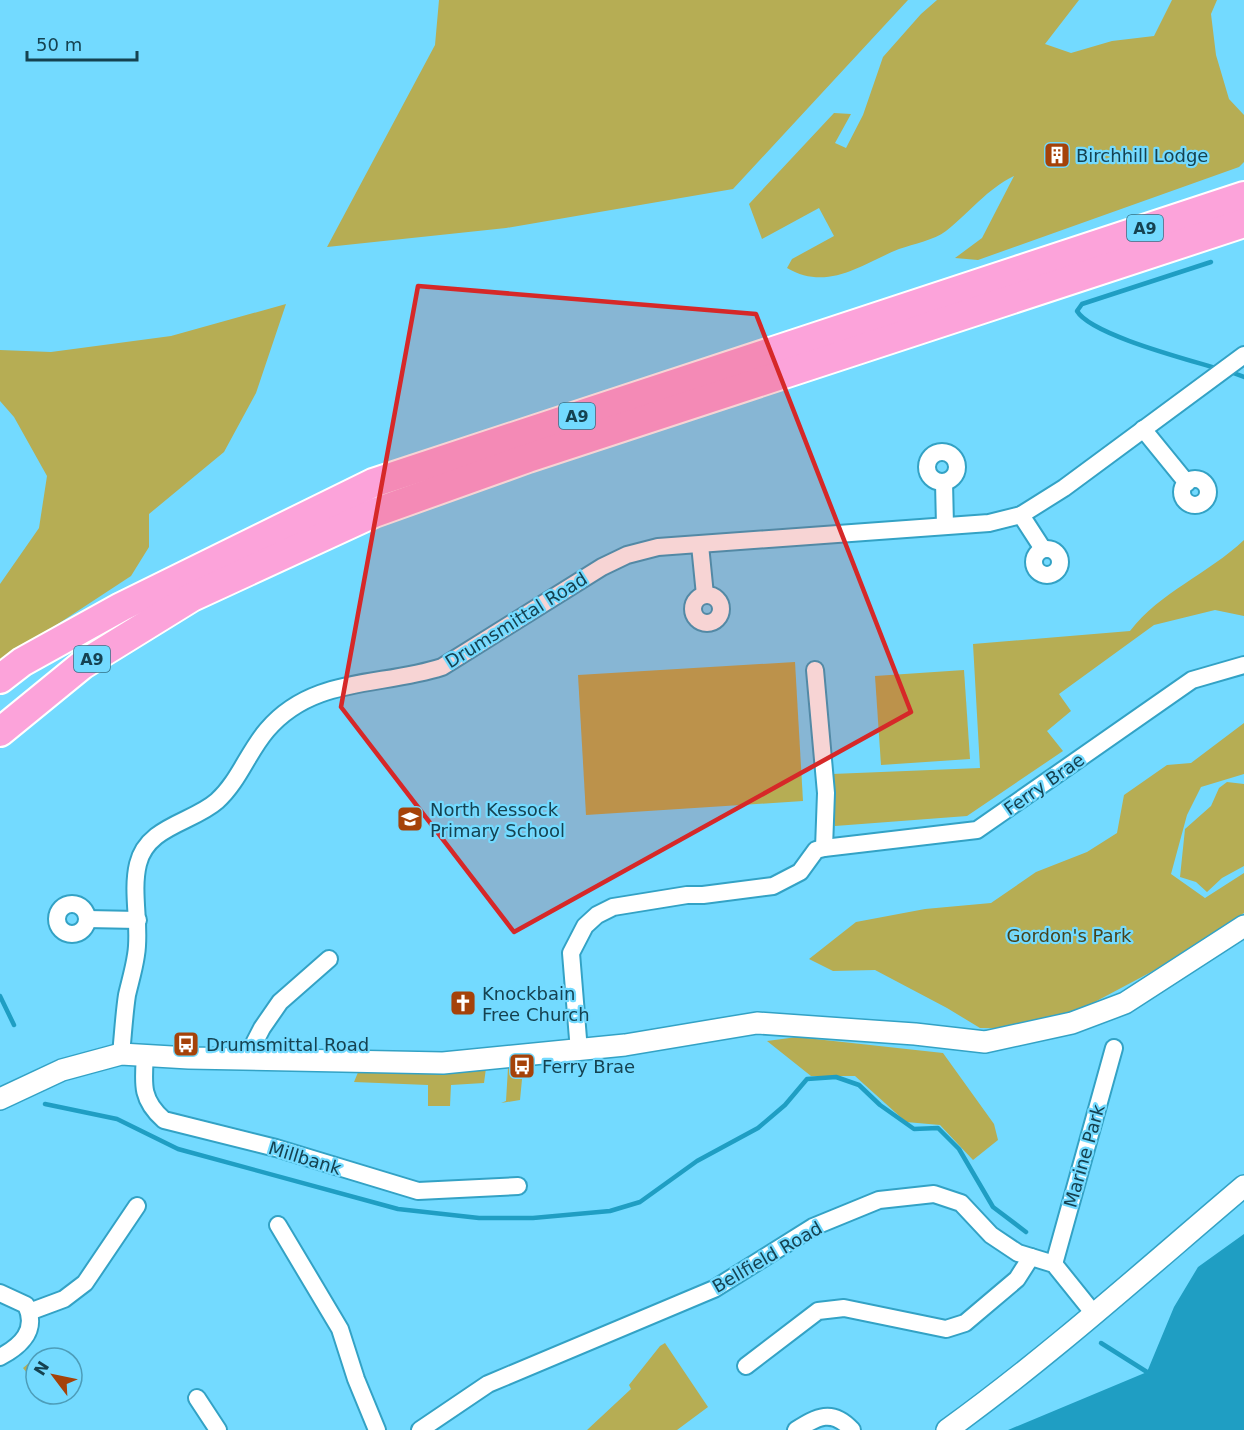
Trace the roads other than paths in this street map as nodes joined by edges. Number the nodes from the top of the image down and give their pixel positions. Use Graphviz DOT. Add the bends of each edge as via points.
graph roads {
  1 [pos="1244,196"];
  2 [pos="1244,223"];
  3 [pos="1244,355"];
  4 [pos="1143,429"];
  5 [pos="944,482"];
  6 [pos="1187,483"];
  7 [pos="1022,515"];
  8 [pos="945,526"];
  9 [pos="700,545"];
  10 [pos="1043,549"];
  11 [pos="705,595"];
  12 [pos="121,608"];
  13 [pos="1244,665"];
  14 [pos="814,670"];
  15 [pos="0,679"];
  16 [pos="0,699"];
  17 [pos="0,732"];
  18 [pos="824,848"];
  19 [pos="87,919"];
  20 [pos="138,920"];
  21 [pos="1244,926"];
  22 [pos="329,959"];
  23 [pos="1114,1048"];
  24 [pos="579,1051"];
  25 [pos="121,1054"];
  26 [pos="146,1056"];
  27 [pos="246,1059"];
  28 [pos="0,1099"];
  29 [pos="518,1186"];
  30 [pos="1244,1186"];
  31 [pos="133,1213"];
  32 [pos="278,1225"];
  33 [pos="1031,1257"];
  34 [pos="1053,1264"];
  35 [pos="0,1293"];
  36 [pos="29,1312"];
  37 [pos="1095,1315"];
  38 [pos="0,1358"];
  39 [pos="746,1366"];
  40 [pos="197,1398"];
  41 [pos="218,1430"];
  42 [pos="377,1430"];
  43 [pos="420,1430"];
  44 [pos="796,1430"];
  45 [pos="852,1430"];
  46 [pos="947,1430"];
  1 -- 12 [label="highway, A9" via="373,483"];
  2 -- 17 [label="highway, A9" via="550,451 374,513 192,597 82,665"];
  3 -- 4 [label="street, Drumsmittal Road"];
  4 -- 6 [label="street"];
  4 -- 7 [label="street, Drumsmittal Road"];
  5 -- 8 [label="street"];
  7 -- 8 [label="street, Drumsmittal Road" via="988,523"];
  7 -- 10 [label="street"];
  8 -- 9 [label="street, Drumsmittal Road"];
  9 -- 11 [label="street"];
  9 -- 20 [label="street, Drumsmittal Road" via="658,547 627,555 442,667 412,677 362,682 317,693 287,710 266,731 233,784 216,802 164,830 143,852 136,877"];
  12 -- 15 [label="highway, A9" via="22,662"];
  12 -- 16 [label="highway, A9"];
  13 -- 18 [label="street, Ferry Brae" via="1192,680 977,830"];
  14 -- 18 [label="street" via="825,793"];
  18 -- 24 [label="street" via="816,850 800,872 773,886 614,907 597,915 585,926 571,954"];
  19 -- 20 [label="street"];
  20 -- 25 [label="street, Drumsmittal Road"];
  21 -- 24 [label="street" via="1125,1003 1072,1023 985,1042 757,1023"];
  22 -- 27 [label="street" via="280,1002"];
  23 -- 34 [label="street, Marine Park"];
  24 -- 27 [label="street" via="443,1062"];
  25 -- 26 [label="street"];
  25 -- 28 [label="street" via="62,1070"];
  26 -- 27 [label="street"];
  26 -- 29 [label="street, Millbank" via="143,1087 151,1109 164,1120 276,1148 418,1191"];
  30 -- 37 [label="street"];
  31 -- 36 [label="street" via="85,1283 64,1299"];
  32 -- 42 [label="street" via="340,1329"];
  33 -- 34 [label="street, Bellfield Road"];
  33 -- 39 [label="street" via="1017,1279 965,1323 945,1329 844,1308 818,1311"];
  33 -- 43 [label="street, Bellfield Road" via="1018,1253 991,1234 961,1203 934,1194 879,1200 813,1227 714,1289 488,1384"];
  34 -- 37 [label="street"];
  35 -- 36 [label="street" via="18,1299"];
  36 -- 38 [label="street" via="31,1321 24,1340"];
  37 -- 46 [label="street"];
  40 -- 41 [label="street"];
  44 -- 45 [label="street" via="817,1417 835,1417"];
}
